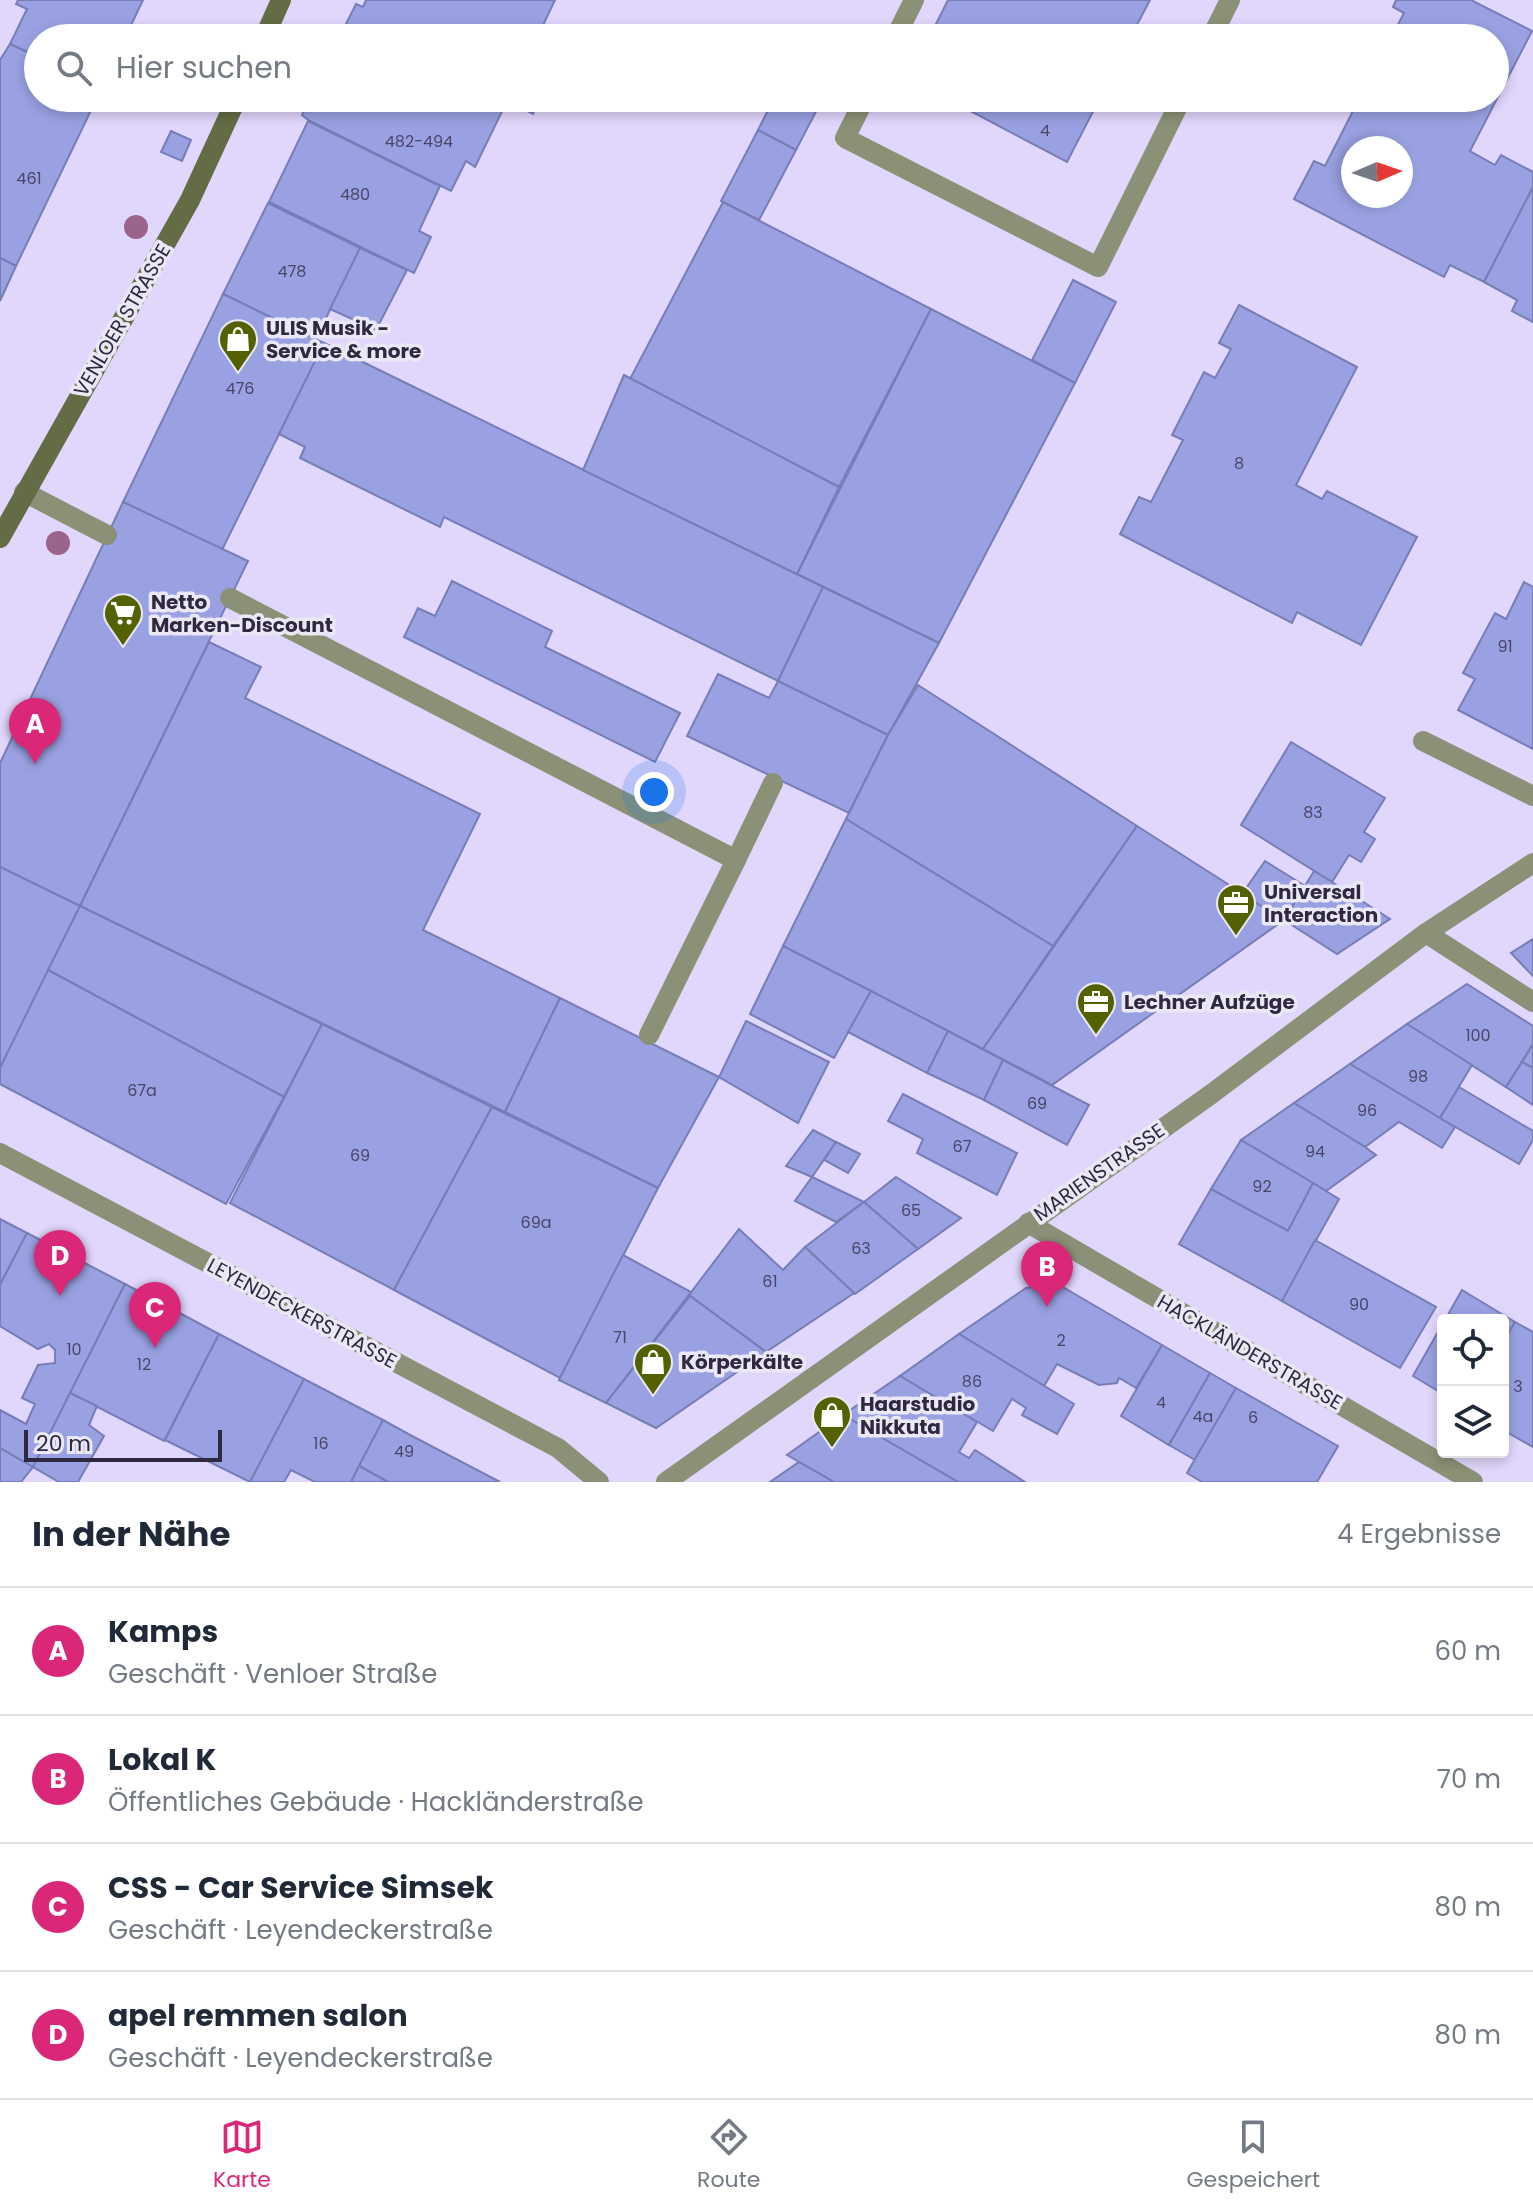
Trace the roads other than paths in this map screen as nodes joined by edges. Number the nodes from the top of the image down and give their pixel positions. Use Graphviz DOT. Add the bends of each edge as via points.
graph roads {
  1 [pos="281,0"];
  2 [pos="914,0"];
  3 [pos="1230,0"];
  4 [pos="270,24"];
  5 [pos="902,24"];
  6 [pos="1218,24"];
  7 [pos="231,112"];
  8 [pos="858,112"];
  9 [pos="1175,112"];
  10 [pos="24,492"];
  11 [pos="107,535"];
  12 [pos="0,538"];
  13 [pos="230,598"];
  14 [pos="1423,741"];
  15 [pos="773,783"];
  16 [pos="1533,796"];
  17 [pos="736,860"];
  18 [pos="1533,863"];
  19 [pos="1426,933"];
  20 [pos="1533,1002"];
  21 [pos="649,1035"];
  22 [pos="0,1153"];
  23 [pos="1028,1223"];
  24 [pos="599,1482"];
  25 [pos="666,1482"];
  26 [pos="1473,1482"];
  1 -- 4 [label="main road"];
  2 -- 5 [label="street"];
  3 -- 6 [label="street"];
  7 -- 10 [label="main road, VENLOER STRASSE" via="190,200"];
  8 -- 9 [label="street" via="845,138 1098,267"];
  10 -- 11 [label="street"];
  10 -- 12 [label="main road, VENLOER STRASSE"];
  13 -- 17 [label="street"];
  14 -- 16 [label="street"];
  15 -- 17 [label="street"];
  17 -- 21 [label="street"];
  18 -- 19 [label="street, MARIENSTRASSE"];
  19 -- 20 [label="street"];
  19 -- 23 [label="street, MARIENSTRASSE"];
  22 -- 24 [label="street, LEYENDECKERSTRASSE" via="558,1448"];
  23 -- 25 [label="street, MARIENSTRASSE"];
  23 -- 26 [label="street, HACKLÄNDERSTRASSE"];
}
